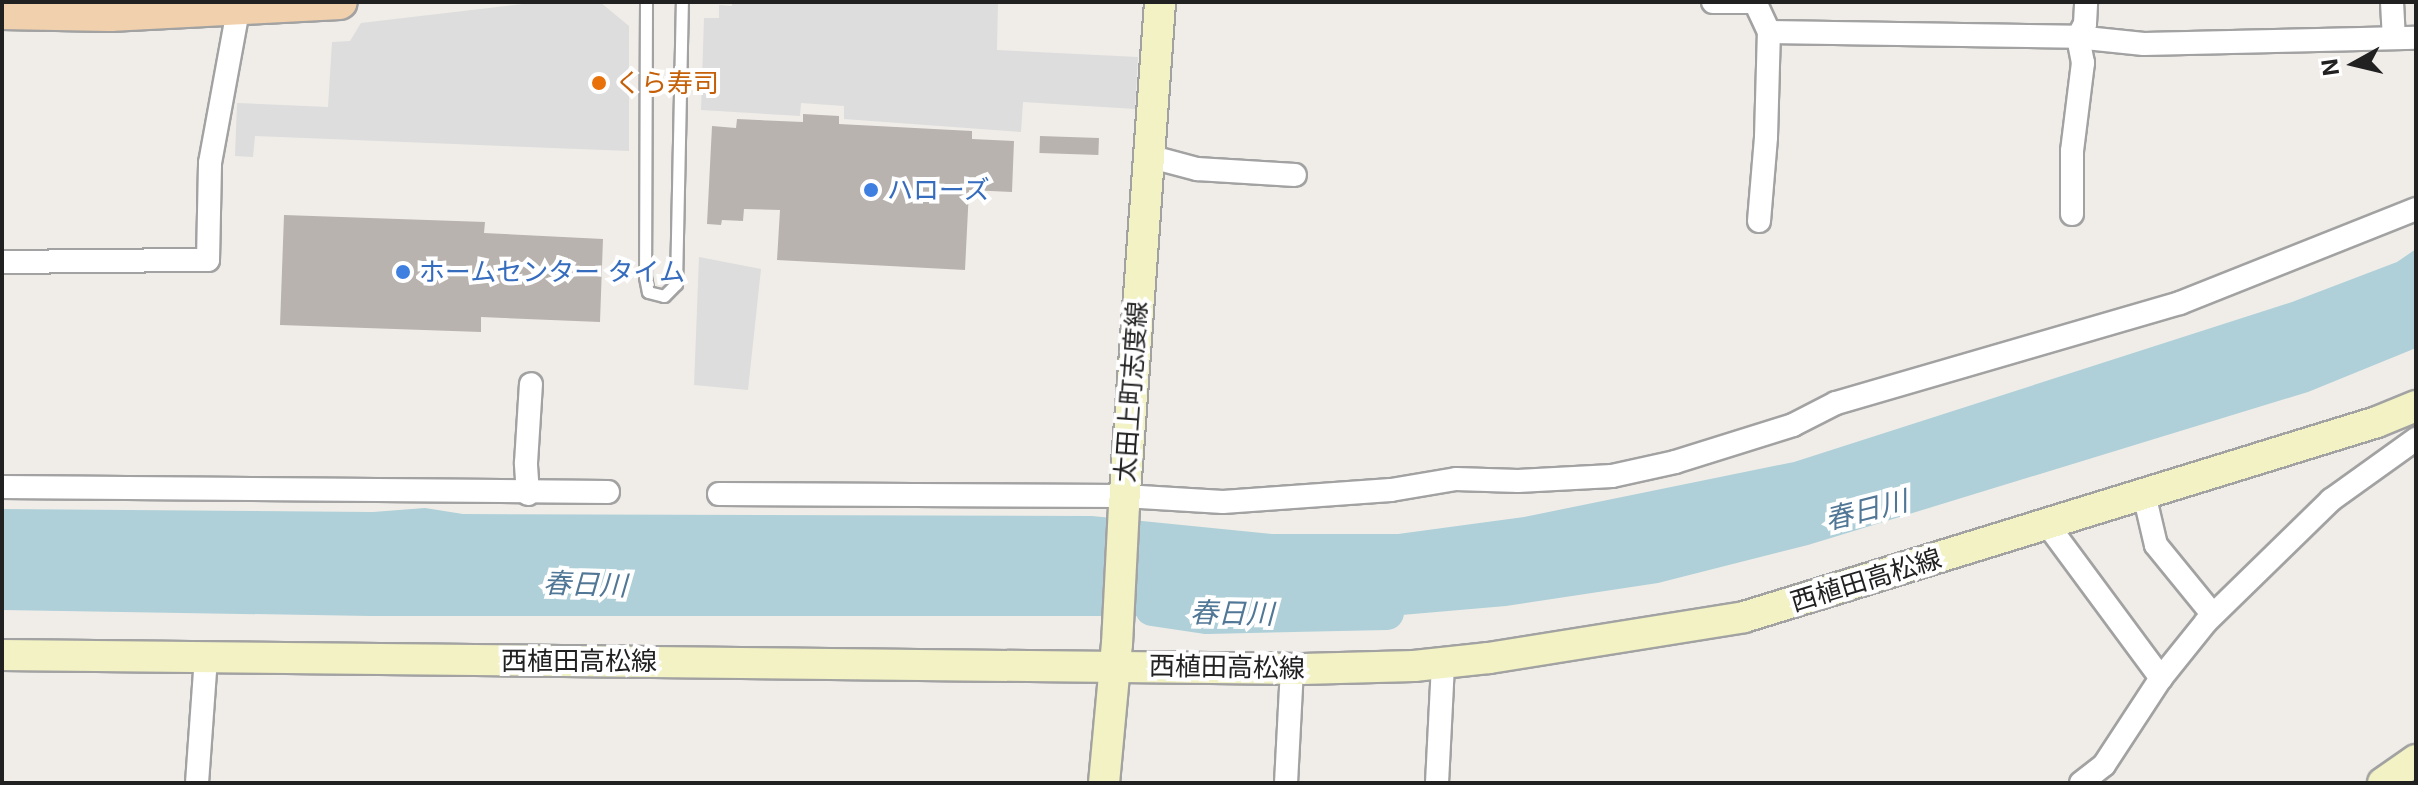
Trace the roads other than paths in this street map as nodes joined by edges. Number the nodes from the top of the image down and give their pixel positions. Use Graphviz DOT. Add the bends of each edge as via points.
graph roads {
  1 [pos="340,2"];
  2 [pos="646,2"];
  3 [pos="682,2"];
  4 [pos="1160,2"];
  5 [pos="1713,2"];
  6 [pos="2086,2"];
  7 [pos="2392,2"];
  8 [pos="1756,3"];
  9 [pos="241,6"];
  10 [pos="2,12"];
  11 [pos="1769,32"];
  12 [pos="2078,37"];
  13 [pos="2405,37"];
  14 [pos="1148,156"];
  15 [pos="1295,175"];
  16 [pos="2416,209"];
  17 [pos="2072,214"];
  18 [pos="1759,221"];
  19 [pos="2,262"];
  20 [pos="531,384"];
  21 [pos="2416,406"];
  22 [pos="2416,439"];
  23 [pos="2,487"];
  24 [pos="608,492"];
  25 [pos="528,494"];
  26 [pos="719,494"];
  27 [pos="2144,494"];
  28 [pos="1124,501"];
  29 [pos="2047,524"];
  30 [pos="2213,615"];
  31 [pos="1116,654"];
  32 [pos="2,655"];
  33 [pos="206,658"];
  34 [pos="1443,663"];
  35 [pos="1292,668"];
  36 [pos="2161,678"];
  37 [pos="2416,760"];
  38 [pos="197,783"];
  39 [pos="1104,783"];
  40 [pos="1286,783"];
  41 [pos="1437,783"];
  42 [pos="2081,783"];
  43 [pos="2383,783"];
  1 -- 9 [label="main road"];
  2 -- 3 [label="lane" via="645,277 648,292 664,296 676,284"];
  4 -- 14 [label="main road, 太田上町志度線"];
  5 -- 8 [label="street"];
  6 -- 12 [label="street"];
  7 -- 13 [label="street"];
  8 -- 11 [label="street"];
  9 -- 10 [label="main road" via="110,14"];
  9 -- 19 [label="street" via="210,163 208,260"];
  11 -- 12 [label="street"];
  11 -- 18 [label="street"];
  12 -- 13 [label="street" via="2144,44"];
  12 -- 17 [label="street" via="2083,63 2072,151"];
  14 -- 15 [label="street" via="1197,169"];
  14 -- 28 [label="main road, 太田上町志度線"];
  16 -- 28 [label="street" via="2180,303 1836,403 1793,425 1675,462 1624,473 1547,480 1456,479 1294,500"];
  20 -- 25 [label="street"];
  21 -- 27 [label="main road, 西植田高松線"];
  22 -- 30 [label="street" via="2331,500"];
  23 -- 25 [label="street"];
  24 -- 25 [label="street"];
  26 -- 28 [label="street"];
  27 -- 29 [label="main road, 西植田高松線"];
  27 -- 30 [label="street" via="2156,545"];
  28 -- 31 [label="main road, 太田上町志度線"];
  29 -- 34 [label="main road, 西植田高松線" via="1744,617"];
  29 -- 36 [label="street"];
  30 -- 36 [label="street"];
  31 -- 33 [label="main road, 西植田高松線"];
  31 -- 35 [label="main road, 西植田高松線"];
  31 -- 39 [label="main road, 太田上町志度線"];
  32 -- 33 [label="main road, 西植田高松線"];
  33 -- 38 [label="street"];
  34 -- 35 [label="main road, 西植田高松線"];
  34 -- 41 [label="street"];
  35 -- 40 [label="street"];
  36 -- 42 [label="street" via="2104,765"];
  37 -- 43 [label="main road"];
}
